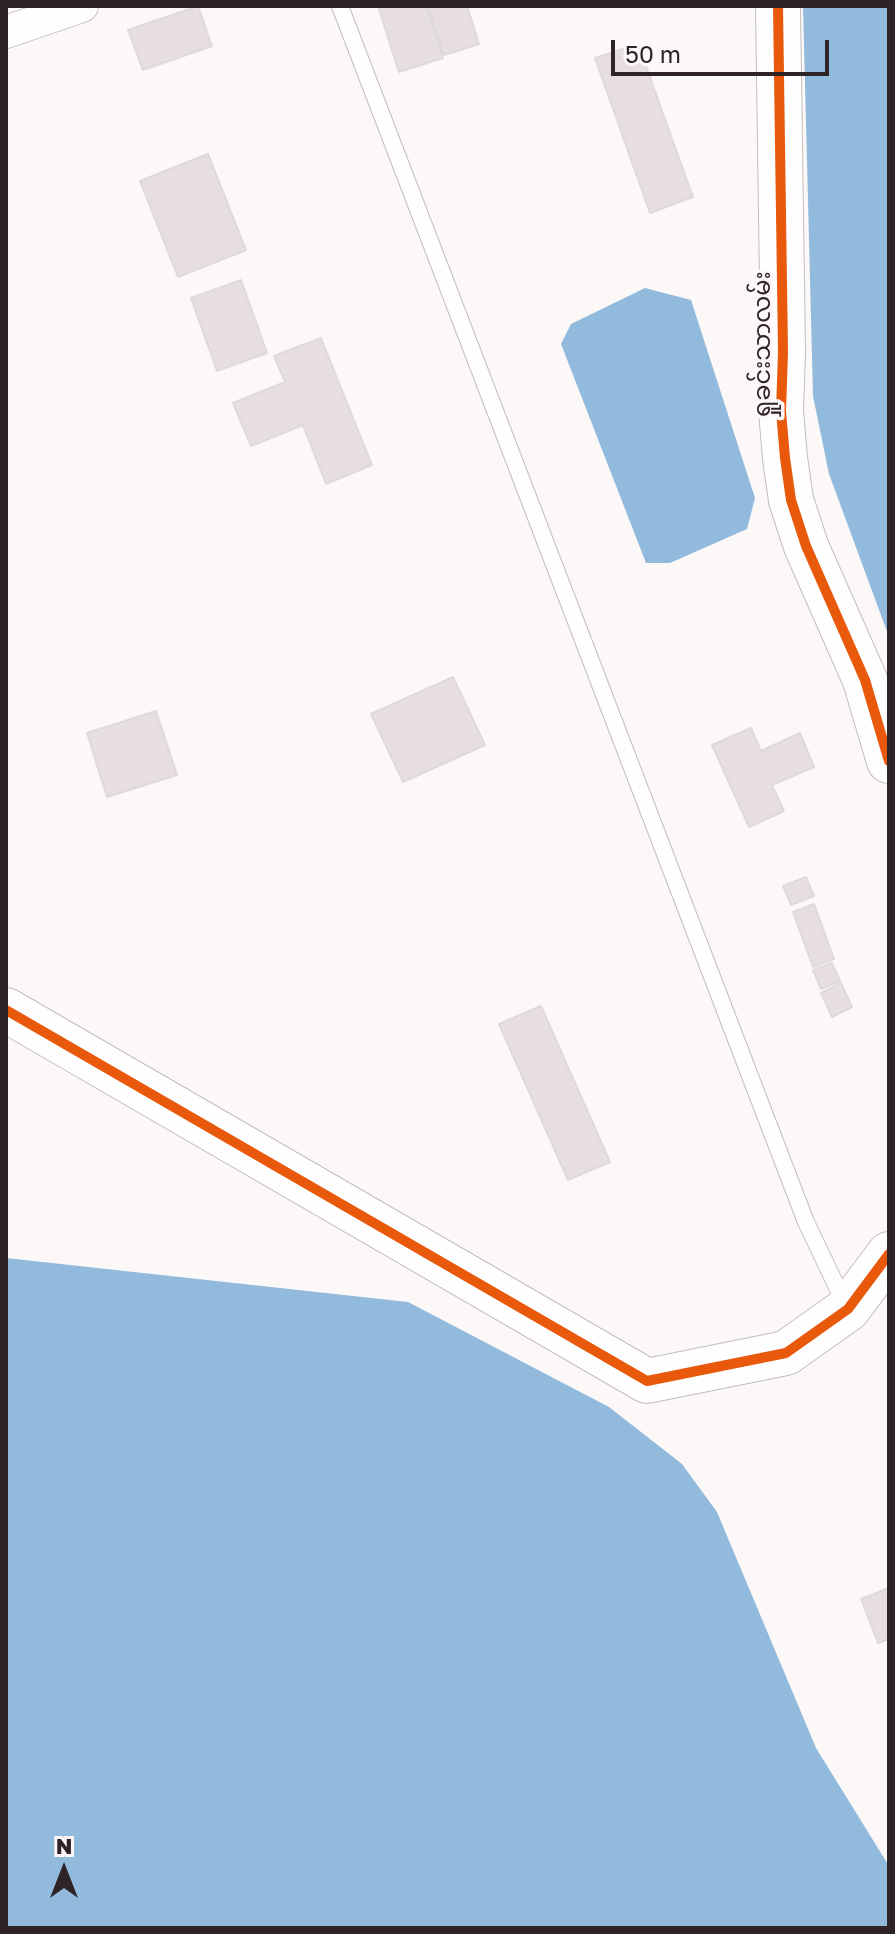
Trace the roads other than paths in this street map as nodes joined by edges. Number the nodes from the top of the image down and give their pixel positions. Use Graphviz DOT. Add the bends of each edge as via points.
graph roads {
  1 [pos="82,6"];
  2 [pos="340,6"];
  3 [pos="778,6"];
  4 [pos="6,32"];
  5 [pos="889,761"];
  6 [pos="6,1010"];
  7 [pos="889,1254"];
  8 [pos="848,1309"];
  1 -- 4 [label="street"];
  2 -- 8 [label="lane" via="800,1207"];
  3 -- 5 [label="street, ရှုခင်းသာလမ်း" via="781,411 791,500 865,680"];
  6 -- 8 [label="street" via="647,1381 786,1353"];
  7 -- 8 [label="street"];
}
